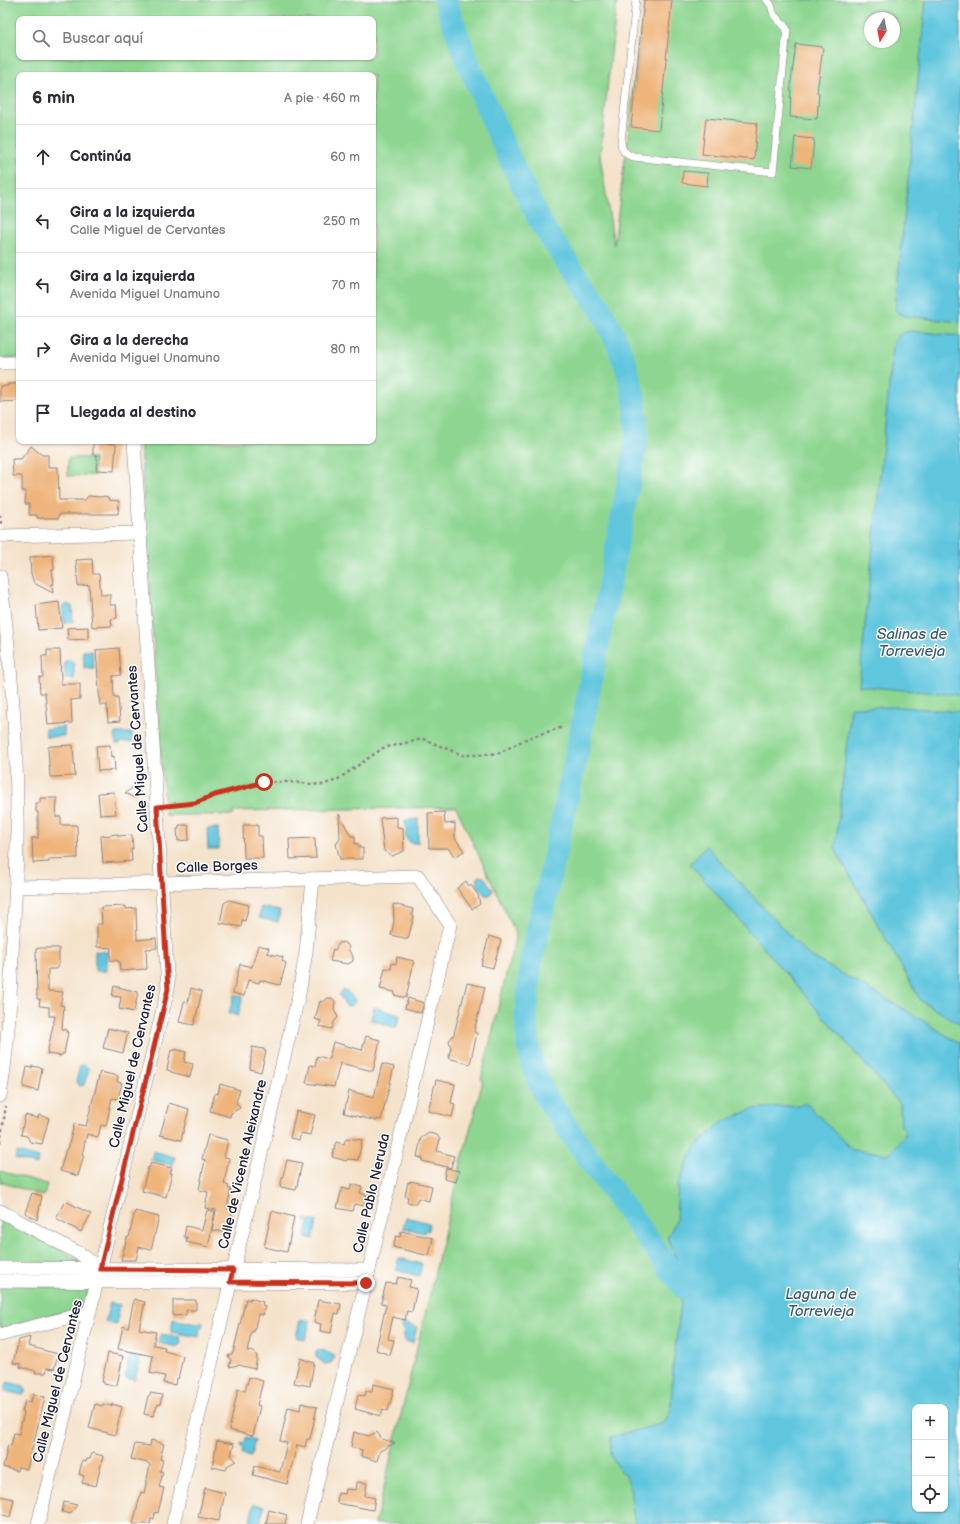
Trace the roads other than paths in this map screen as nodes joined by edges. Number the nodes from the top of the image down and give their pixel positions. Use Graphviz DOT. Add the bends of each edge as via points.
graph roads {
  1 [pos="636,0"];
  2 [pos="767,0"];
  3 [pos="0,363"];
  4 [pos="16,363"];
  5 [pos="134,444"];
  6 [pos="1,530"];
  7 [pos="140,533"];
  8 [pos="0,576"];
  9 [pos="418,876"];
  10 [pos="312,879"];
  11 [pos="162,884"];
  12 [pos="16,887"];
  13 [pos="3,1099"];
  14 [pos="0,1211"];
  15 [pos="0,1268"];
  16 [pos="99,1275"];
  17 [pos="232,1276"];
  18 [pos="367,1277"];
  19 [pos="0,1281"];
  20 [pos="90,1312"];
  21 [pos="0,1334"];
  22 [pos="38,1524"];
  23 [pos="173,1524"];
  24 [pos="307,1524"];
  1 -- 2 [label="lane" via="621,141 624,152 634,157 773,172 787,29 774,15"];
  3 -- 4 [label="street"];
  5 -- 7 [label="street, Calle Miguel de Cervantes"];
  6 -- 7 [label="street"];
  7 -- 11 [label="street, Calle Miguel de Cervantes"];
  8 -- 12 [label="street" via="16,756"];
  9 -- 10 [label="street, Calle Borges"];
  9 -- 18 [label="street, Calle Pablo Neruda" via="450,925"];
  10 -- 11 [label="street, Calle Borges"];
  10 -- 17 [label="street, Calle de Vicente Aleixandre" via="306,952 299,994"];
  11 -- 12 [label="street, Calle Borges"];
  11 -- 16 [label="street, Calle Miguel de Cervantes" via="168,989"];
  12 -- 13 [label="street"];
  14 -- 16 [label="street" via="82,1255"];
  15 -- 16 [label="street"];
  16 -- 17 [label="street"];
  16 -- 19 [label="street"];
  16 -- 20 [label="street, Calle Miguel de Cervantes"];
  17 -- 18 [label="street"];
  17 -- 23 [label="street, Calle de Vicente Aleixandre"];
  18 -- 24 [label="street, Calle Pablo Neruda"];
  20 -- 21 [label="street"];
  20 -- 22 [label="street, Calle Miguel de Cervantes"];
}
